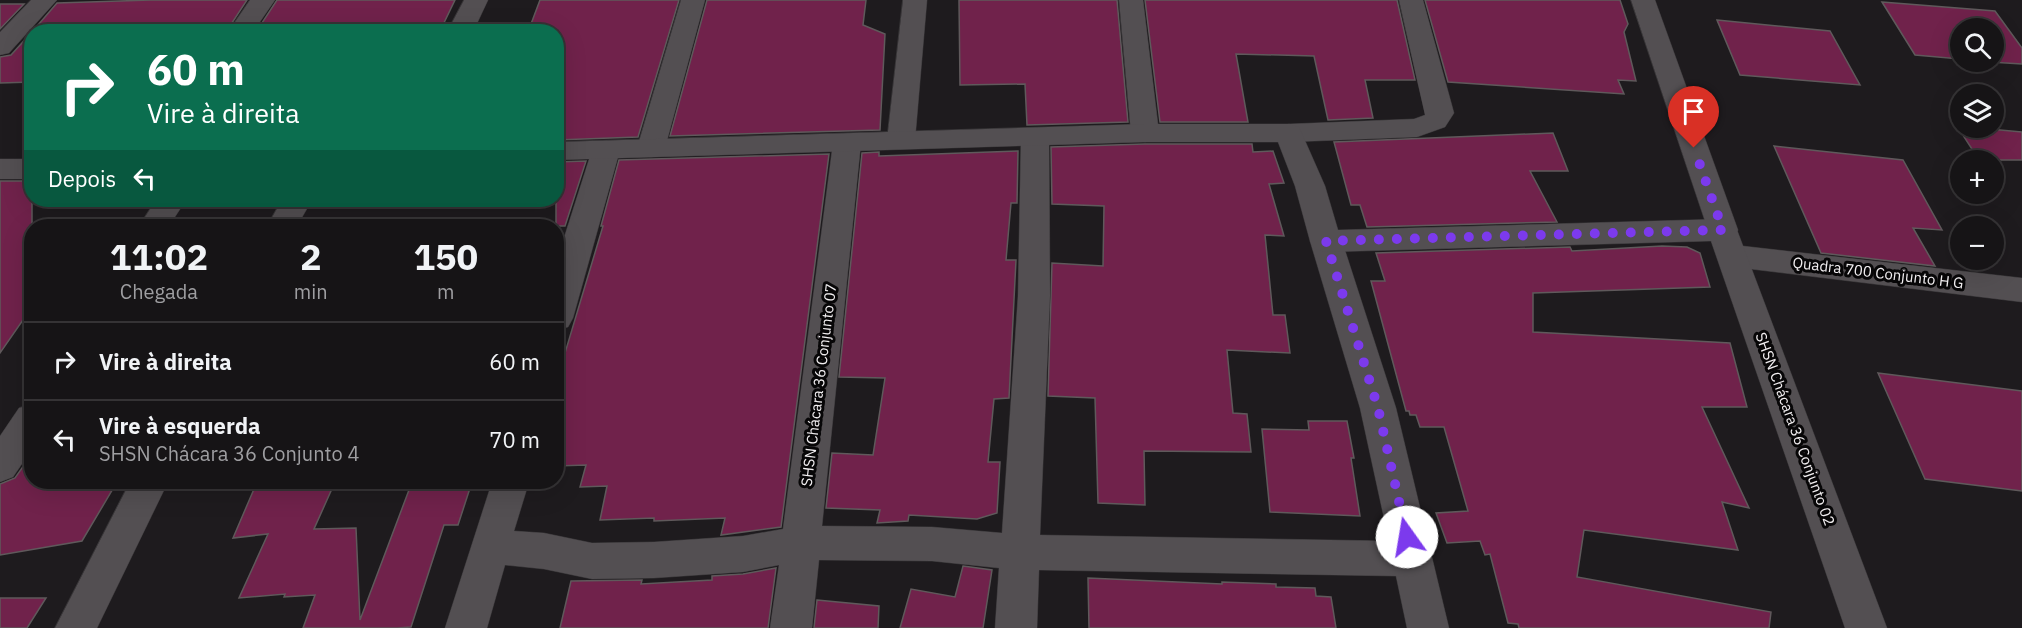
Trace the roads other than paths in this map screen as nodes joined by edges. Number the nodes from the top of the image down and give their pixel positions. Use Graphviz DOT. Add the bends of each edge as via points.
graph roads {
  1 [pos="45,0"];
  2 [pos="263,0"];
  3 [pos="476,0"];
  4 [pos="693,0"];
  5 [pos="915,0"];
  6 [pos="1131,0"];
  7 [pos="1411,0"];
  8 [pos="1643,0"];
  9 [pos="246,24"];
  10 [pos="464,24"];
  11 [pos="0,47"];
  12 [pos="1145,133"];
  13 [pos="1289,133"];
  14 [pos="1035,138"];
  15 [pos="901,140"];
  16 [pos="847,142"];
  17 [pos="651,148"];
  18 [pos="606,150"];
  19 [pos="564,151"];
  20 [pos="0,169"];
  21 [pos="24,169"];
  22 [pos="1326,241"];
  23 [pos="1728,243"];
  24 [pos="2022,290"];
  25 [pos="564,291"];
  26 [pos="24,430"];
  27 [pos="0,466"];
  28 [pos="146,489"];
  29 [pos="508,489"];
  30 [pos="801,543"];
  31 [pos="492,548"];
  32 [pos="1021,552"];
  33 [pos="1412,559"];
  34 [pos="76,628"];
  35 [pos="466,628"];
  36 [pos="791,628"];
  37 [pos="1016,628"];
  38 [pos="1428,628"];
  39 [pos="1866,628"];
  1 -- 11 [label="street"];
  2 -- 9 [label="street"];
  3 -- 10 [label="street"];
  4 -- 17 [label="street"];
  5 -- 15 [label="street"];
  6 -- 12 [label="street"];
  7 -- 13 [label="street" via="1440,113 1435,121 1417,128"];
  8 -- 23 [label="street, SHSN Chácara 36 Conjunto 02"];
  12 -- 13 [label="street"];
  12 -- 14 [label="street"];
  13 -- 22 [label="street"];
  14 -- 15 [label="street"];
  14 -- 32 [label="street" via="1034,296"];
  15 -- 16 [label="street"];
  16 -- 17 [label="street"];
  16 -- 30 [label="street, SHSN Chácara 36 Conjunto 07"];
  17 -- 18 [label="street"];
  18 -- 19 [label="street"];
  18 -- 25 [label="street"];
  20 -- 21 [label="street"];
  22 -- 23 [label="street, Quadra 700 Conjunto H G"];
  22 -- 33 [label="street" via="1378,408"];
  23 -- 24 [label="street, Quadra 700 Conjunto H G"];
  23 -- 39 [label="street, SHSN Chácara 36 Conjunto 02"];
  26 -- 27 [label="street"];
  28 -- 34 [label="street"];
  29 -- 31 [label="street"];
  30 -- 31 [label="street" via="743,554 634,561 592,561 544,551"];
  30 -- 32 [label="street" via="932,544"];
  30 -- 36 [label="street, SHSN Chácara 36 Conjunto 07"];
  31 -- 35 [label="street"];
  32 -- 33 [label="street"];
  32 -- 37 [label="street"];
  33 -- 38 [label="street"];
}
